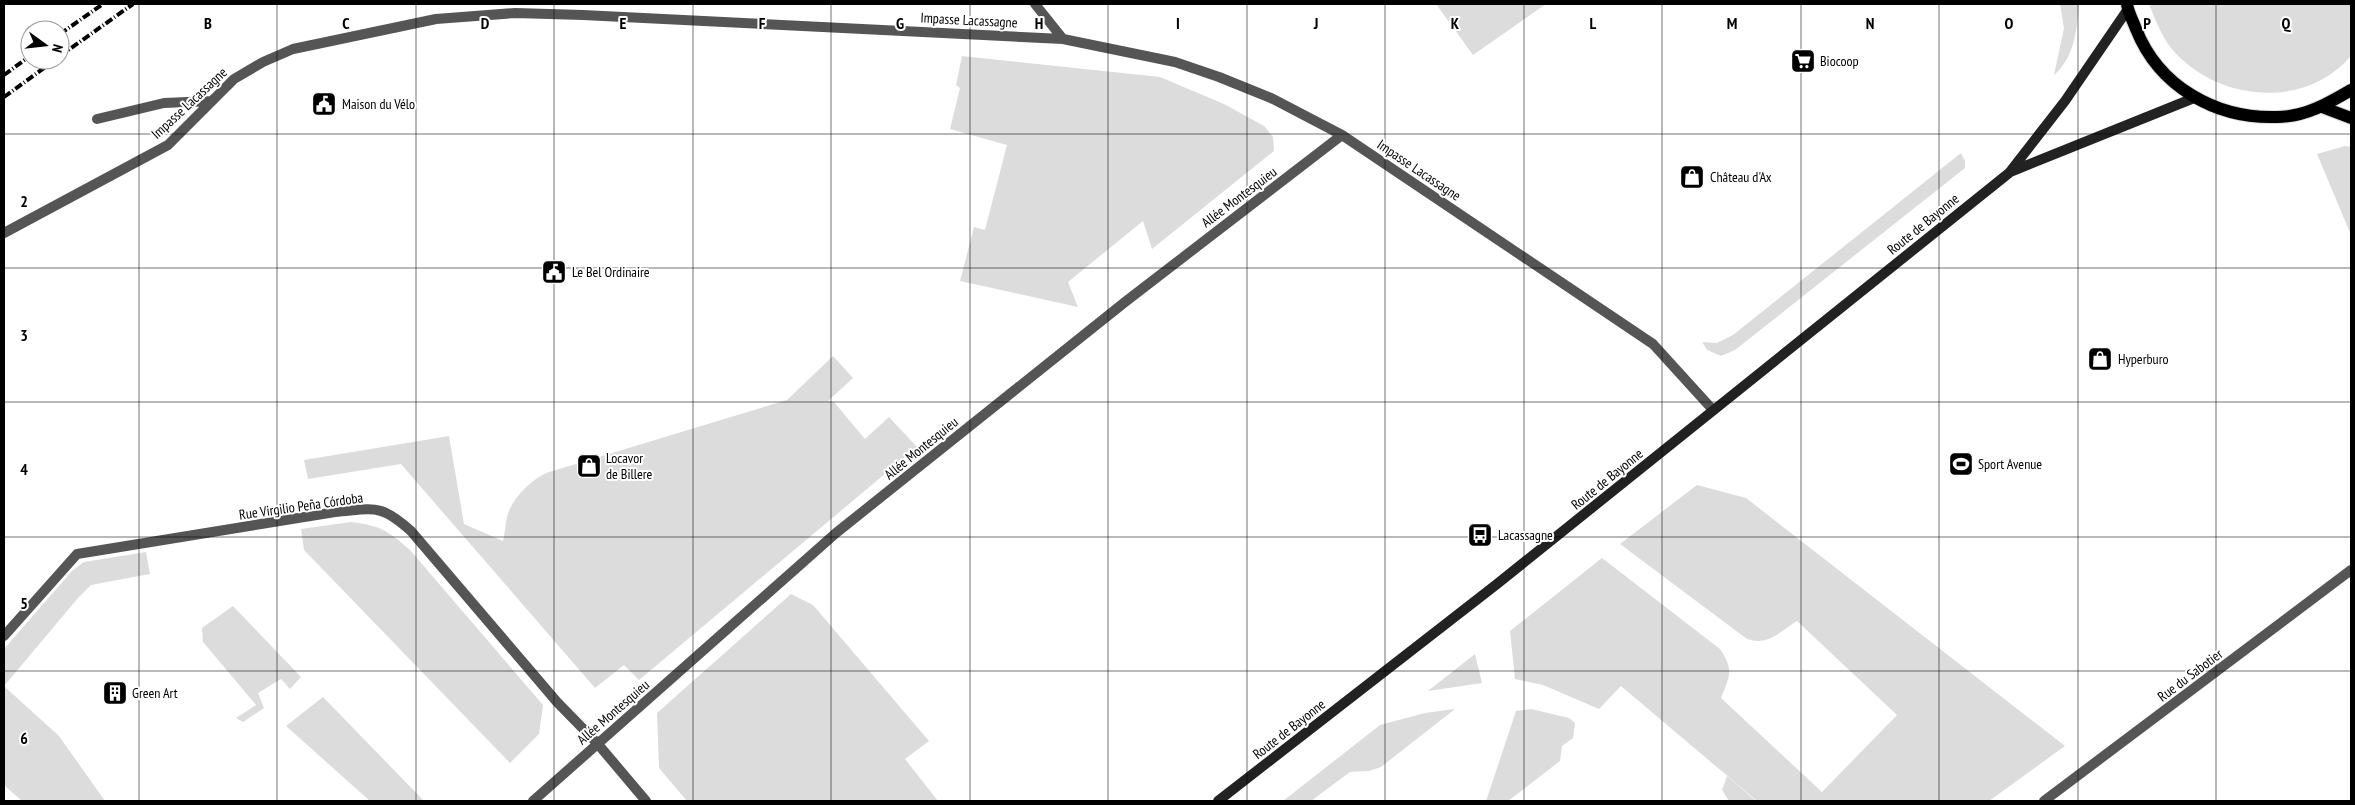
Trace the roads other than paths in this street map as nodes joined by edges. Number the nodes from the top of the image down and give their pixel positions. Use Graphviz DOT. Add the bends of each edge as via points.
graph roads {
  1 [pos="1035,4"];
  2 [pos="2128,6"];
  3 [pos="1064,39"];
  4 [pos="2351,90"];
  5 [pos="2194,98"];
  6 [pos="211,101"];
  7 [pos="2322,107"];
  8 [pos="2351,118"];
  9 [pos="97,119"];
  10 [pos="1342,135"];
  11 [pos="2009,173"];
  12 [pos="4,233"];
  13 [pos="1713,410"];
  14 [pos="2351,570"];
  15 [pos="4,636"];
  16 [pos="597,743"];
  17 [pos="533,801"];
  18 [pos="646,801"];
  19 [pos="1218,801"];
  20 [pos="2044,801"];
  1 -- 3 [label="street, Impasse Lacassagne"];
  2 -- 5 [label="main road" via="2142,44 2164,74"];
  2 -- 11 [label="main road, Route de Bayonne" via="2065,101"];
  3 -- 6 [label="street, Impasse Lacassagne" via="583,14 476,15 436,19 292,49 234,79"];
  3 -- 10 [label="street, Impasse Lacassagne" via="1175,62 1219,77 1271,98"];
  4 -- 7 [label="main road"];
  5 -- 7 [label="main road" via="2235,114 2279,117"];
  5 -- 11 [label="main road, Route de Bayonne"];
  6 -- 9 [label="street" via="164,103"];
  6 -- 12 [label="street, Impasse Lacassagne" via="168,144"];
  7 -- 8 [label="main road"];
  10 -- 13 [label="street, Impasse Lacassagne" via="1653,344"];
  10 -- 16 [label="street, Allée Montesquieu" via="1125,302 836,533"];
  11 -- 13 [label="main road, Route de Bayonne"];
  13 -- 19 [label="main road, Route de Bayonne" via="1497,584"];
  14 -- 20 [label="street, Rue du Sabotier"];
  15 -- 16 [label="street, Rue Virgilio Peña Córdoba" via="77,554 335,512 378,509 395,516 411,531 557,702"];
  16 -- 17 [label="street, Allée Montesquieu"];
  16 -- 18 [label="street, Rue Virgilio Peña Córdoba"];
}
